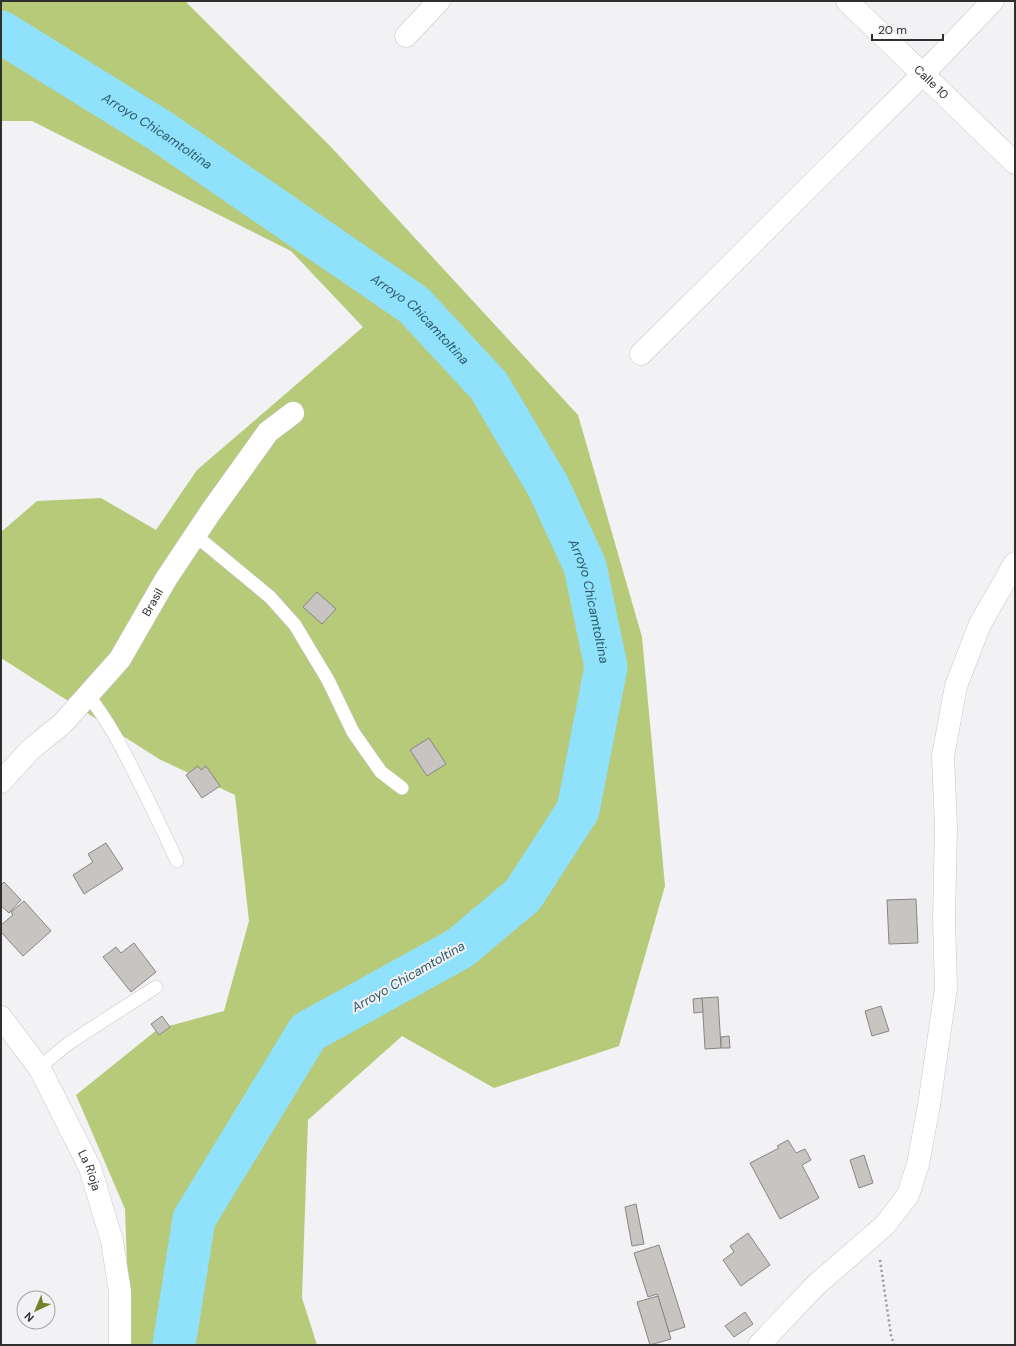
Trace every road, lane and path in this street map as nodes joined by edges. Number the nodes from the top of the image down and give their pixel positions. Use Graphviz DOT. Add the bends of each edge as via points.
graph roads {
  1 [pos="439,1"];
  2 [pos="847,1"];
  3 [pos="993,1"];
  4 [pos="406,36"];
  5 [pos="922,75"];
  6 [pos="1015,163"];
  7 [pos="641,354"];
  8 [pos="293,413"];
  9 [pos="195,535"];
  10 [pos="1015,563"];
  11 [pos="87,694"];
  12 [pos="1,782"];
  13 [pos="402,788"];
  14 [pos="177,861"];
  15 [pos="156,987"];
  16 [pos="1,1017"];
  17 [pos="40,1069"];
  18 [pos="877,1232"];
  19 [pos="120,1345"];
  20 [pos="759,1345"];
  21 [pos="894,1345"];
  1 -- 4 [label="street"];
  2 -- 5 [label="street, Calle 10"];
  3 -- 5 [label="street"];
  5 -- 6 [label="street, Calle 10"];
  5 -- 7 [label="street"];
  8 -- 9 [label="street, Brasil" via="268,432"];
  9 -- 11 [label="street, Brasil" via="166,579 120,659"];
  9 -- 13 [label="lane" via="270,597 295,625 328,680 353,732 381,772"];
  10 -- 18 [label="street" via="980,624 956,686 943,756 946,827 946,988 918,1164 908,1195"];
  11 -- 12 [label="street, Brasil" via="63,723 30,750"];
  11 -- 14 [label="lane" via="121,744"];
  15 -- 17 [label="lane" via="69,1043"];
  16 -- 17 [label="street, La Rioja"];
  17 -- 19 [label="street, La Rioja" via="90,1168 112,1241 120,1292"];
  18 -- 20 [label="street" via="816,1285"];
  18 -- 21 [label="path" via="890,1335"];
}
